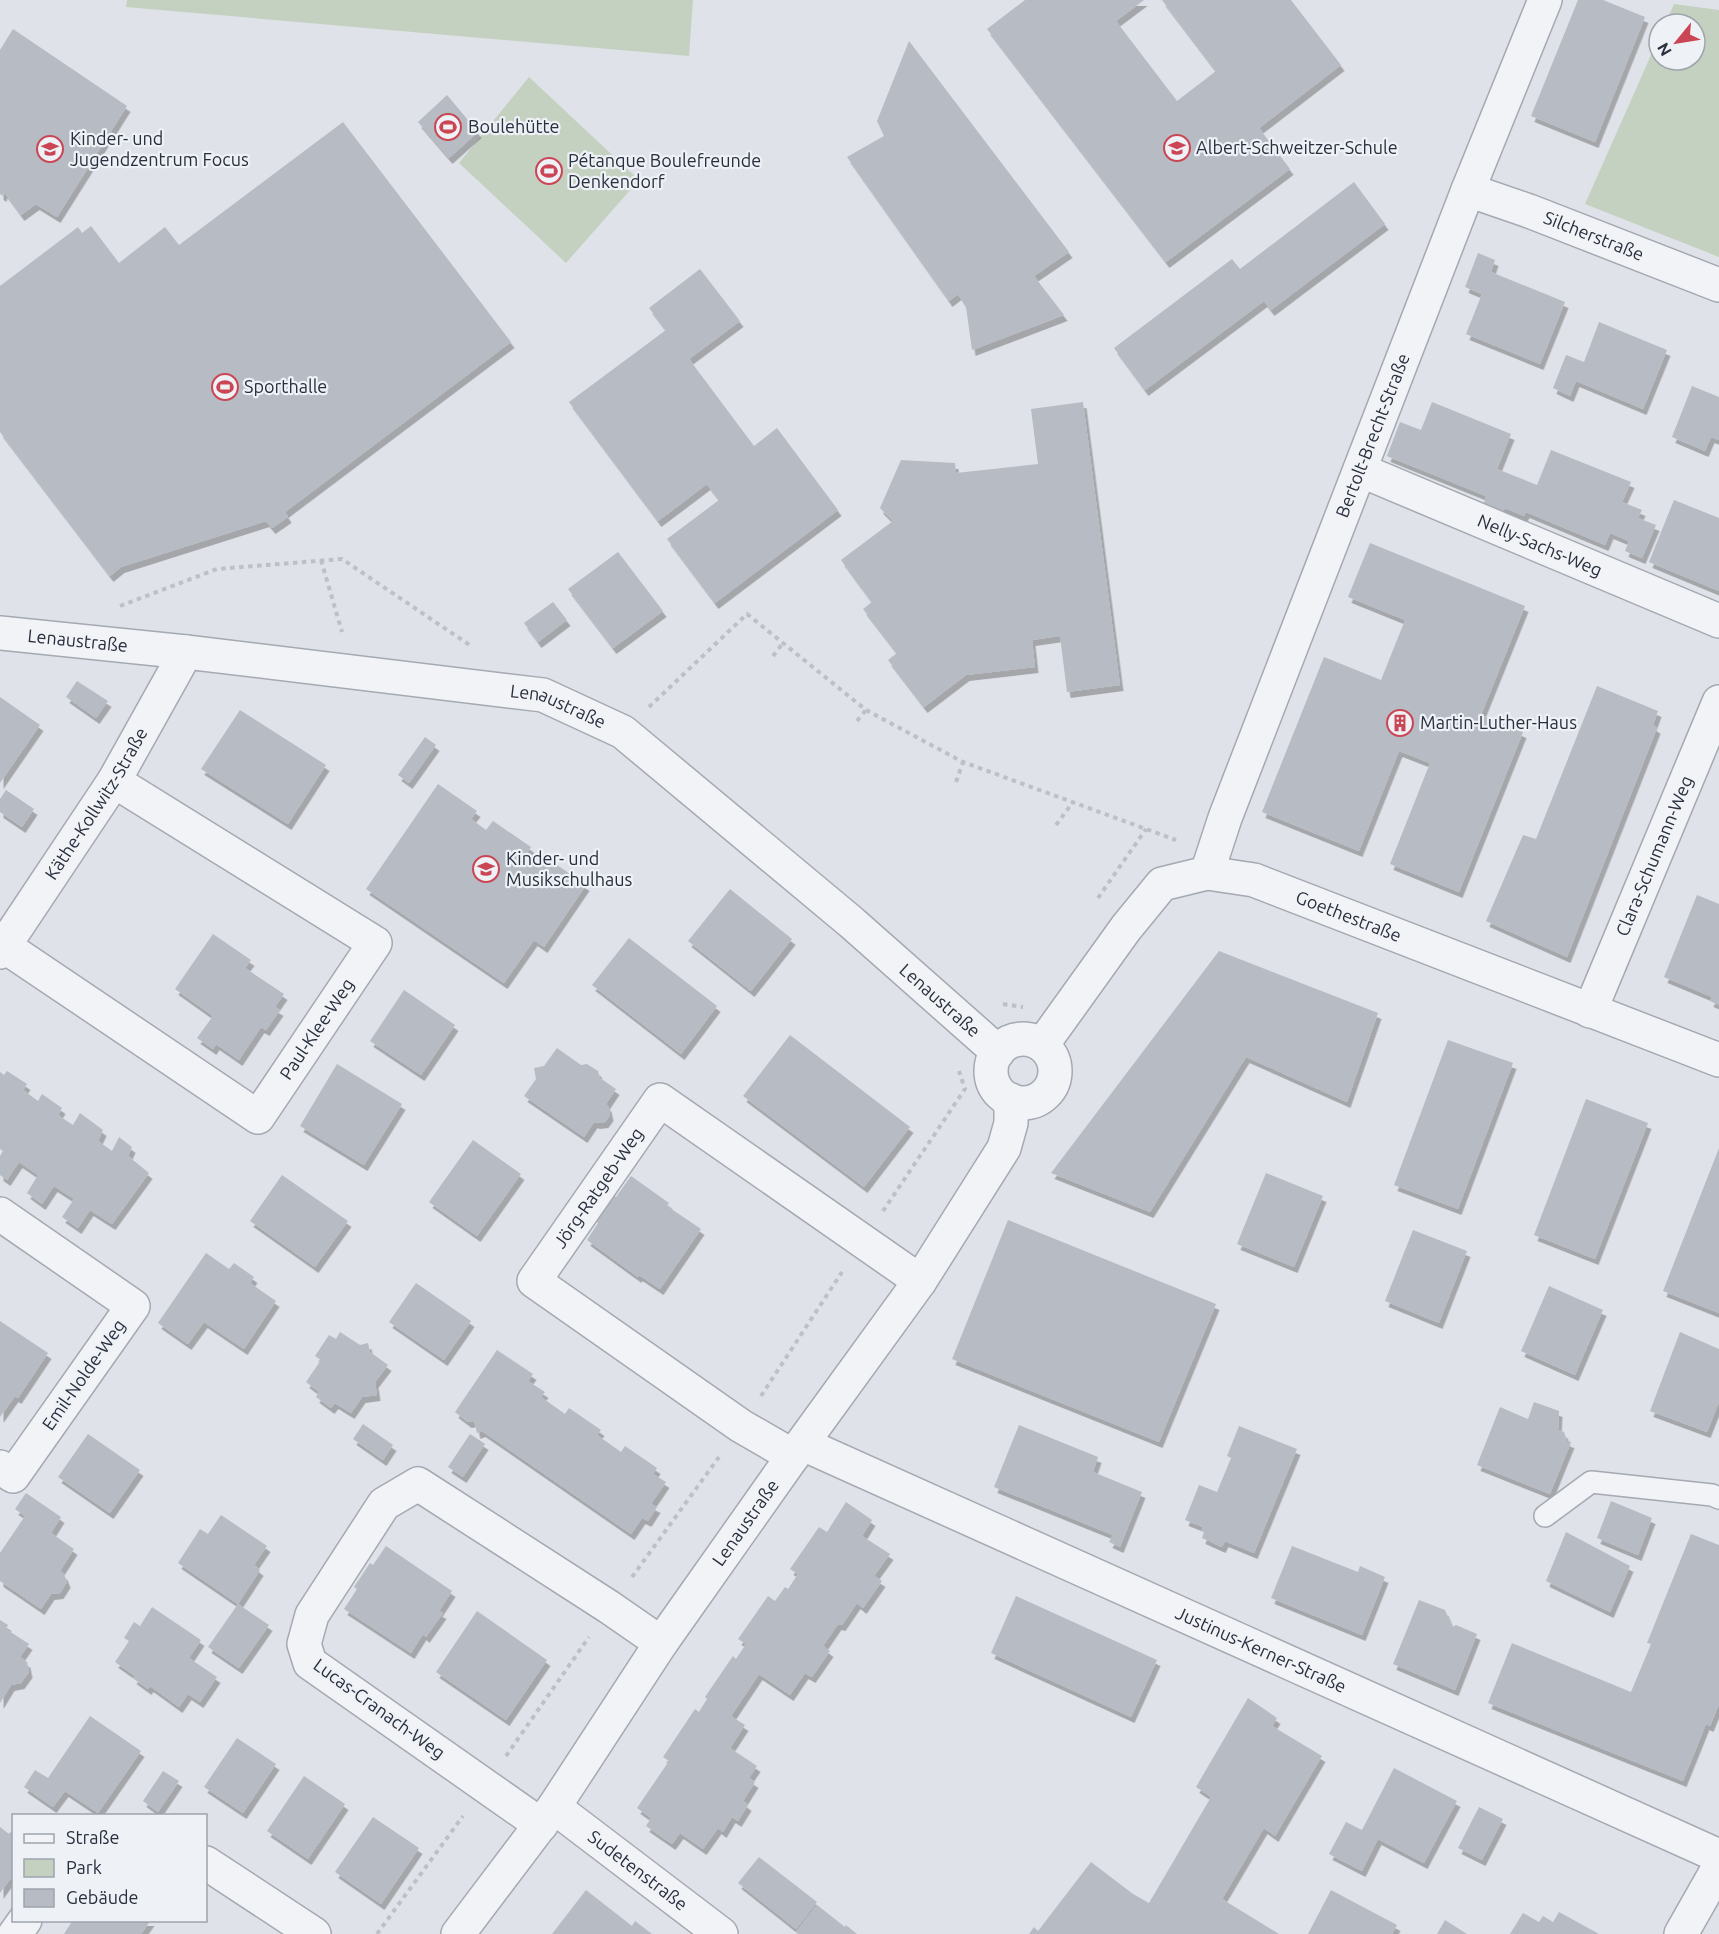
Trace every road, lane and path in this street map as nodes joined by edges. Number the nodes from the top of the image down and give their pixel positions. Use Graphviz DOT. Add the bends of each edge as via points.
graph roads {
  1 [pos="1545,0"];
  2 [pos="1468,190"];
  3 [pos="1719,285"];
  4 [pos="1360,470"];
  5 [pos="321,560"];
  6 [pos="118,607"];
  7 [pos="1719,621"];
  8 [pos="0,633"];
  9 [pos="783,643"];
  10 [pos="476,650"];
  11 [pos="186,652"];
  12 [pos="773,656"];
  13 [pos="354,673"];
  14 [pos="1719,702"];
  15 [pos="866,710"];
  16 [pos="857,721"];
  17 [pos="622,732"];
  18 [pos="963,762"];
  19 [pos="114,781"];
  20 [pos="956,782"];
  21 [pos="1073,802"];
  22 [pos="1056,825"];
  23 [pos="1146,829"];
  24 [pos="1207,873"];
  25 [pos="1094,904"];
  26 [pos="2,949"];
  27 [pos="1030,998"];
  28 [pos="1590,1011"];
  29 [pos="963,1021"];
  30 [pos="1042,1045"];
  31 [pos="998,1052"];
  32 [pos="1719,1060"];
  33 [pos="1011,1100"];
  34 [pos="0,1214"];
  35 [pos="862,1242"];
  36 [pos="920,1281"];
  37 [pos="741,1426"];
  38 [pos="798,1450"];
  39 [pos="0,1467"];
  40 [pos="1719,1498"];
  41 [pos="1545,1516"];
  42 [pos="609,1607"];
  43 [pos="662,1643"];
  44 [pos="485,1785"];
  45 [pos="548,1816"];
  46 [pos="1719,1856"];
  47 [pos="207,1864"];
  48 [pos="1719,1867"];
  49 [pos="314,1934"];
  50 [pos="377,1934"];
  51 [pos="458,1934"];
  52 [pos="721,1934"];
  53 [pos="1681,1934"];
  1 -- 2 [label="street, Bertolt-Brecht-Straße"];
  2 -- 3 [label="street, Silcherstraße"];
  2 -- 4 [label="street, Bertolt-Brecht-Straße"];
  4 -- 7 [label="street, Nelly-Sachs-Weg"];
  4 -- 24 [label="street, Bertolt-Brecht-Straße"];
  5 -- 6 [label="path" via="217,569"];
  5 -- 10 [label="path" via="342,559"];
  5 -- 13 [label="path"];
  8 -- 11 [label="street, Lenaustraße"];
  9 -- 12 [label="path"];
  9 -- 15 [label="path"];
  9 -- 17 [label="path" via="747,614"];
  11 -- 13 [label="street, Lenaustraße"];
  11 -- 19 [label="street, Käthe-Kollwitz-Straße"];
  13 -- 17 [label="street, Lenaustraße" via="543,695"];
  14 -- 28 [label="street, Clara-Schumann-Weg"];
  15 -- 16 [label="path"];
  15 -- 18 [label="path"];
  17 -- 29 [label="street, Lenaustraße" via="825,900"];
  18 -- 20 [label="path"];
  18 -- 21 [label="path"];
  19 -- 26 [label="street, Käthe-Kollwitz-Straße"];
  19 -- 26 [label="street, Paul-Klee-Weg" via="375,943 258,1117"];
  21 -- 22 [label="path"];
  21 -- 23 [label="path"];
  23 -- 24 [label="path" via="1184,843"];
  23 -- 25 [label="path"];
  24 -- 28 [label="street, Goethestraße" via="1254,880"];
  24 -- 30 [label="street, Goethestraße" via="1162,884"];
  27 -- 29 [label="path" via="1023,1007 984,1001"];
  28 -- 32 [label="street, Goethestraße"];
  29 -- 31 [label="street, Lenaustraße"];
  29 -- 35 [label="path" via="948,1037 965,1089"];
  30 -- 31 [label="street" via="1024,1039 1005,1045"];
  30 -- 33 [label="street" via="1050,1053 1055,1072 1048,1091 1031,1102"];
  31 -- 33 [label="street" via="991,1070 993,1079 1002,1095"];
  33 -- 36 [label="street, Lenaustraße" via="1011,1123 1004,1148"];
  34 -- 39 [label="street, Emil-Nolde-Weg" via="133,1306 13,1476"];
  35 -- 36 [label="street, Jörg-Ratgeb-Weg"];
  35 -- 37 [label="path"];
  35 -- 37 [label="street, Jörg-Ratgeb-Weg" via="660,1100 534,1281"];
  36 -- 38 [label="street, Lenaustraße"];
  37 -- 38 [label="street, Jörg-Ratgeb-Weg"];
  37 -- 42 [label="path"];
  38 -- 43 [label="street, Lenaustraße"];
  38 -- 46 [label="street, Justinus-Kerner-Straße"];
  40 -- 41 [label="lane" via="1591,1482"];
  42 -- 43 [label="street, Lucas-Cranach-Weg"];
  42 -- 44 [label="path"];
  42 -- 44 [label="street, Lucas-Cranach-Weg" via="418,1484 384,1504 312,1615 304,1644 310,1663"];
  43 -- 45 [label="street, Lenaustraße"];
  44 -- 45 [label="street, Lucas-Cranach-Weg"];
  44 -- 50 [label="path"];
  45 -- 51 [label="street, Lenaustraße"];
  45 -- 52 [label="street, Sudetenstraße"];
  47 -- 49 [label="street"];
  48 -- 53 [label="street"];
}
